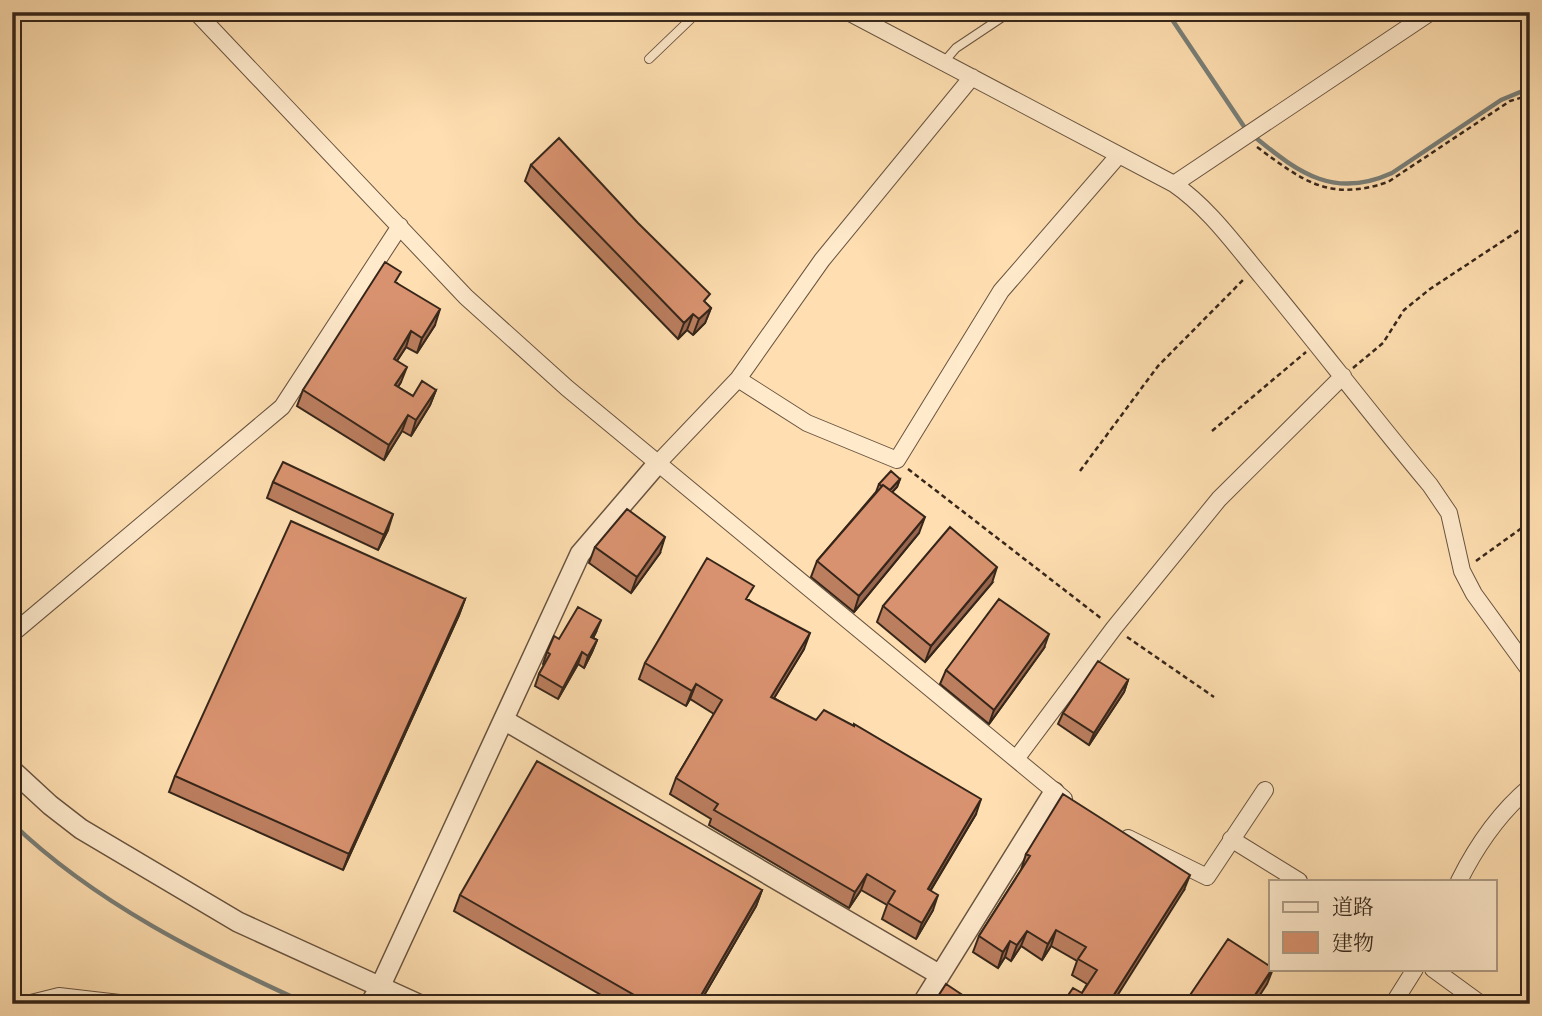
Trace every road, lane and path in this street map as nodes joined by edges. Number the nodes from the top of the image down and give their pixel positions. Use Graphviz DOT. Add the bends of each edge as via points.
graph roads {
  1 [pos="196,12"];
  2 [pos="698,12"];
  3 [pos="848,12"];
  4 [pos="1010,12"];
  5 [pos="1431,12"];
  6 [pos="649,59"];
  7 [pos="943,63"];
  8 [pos="972,77"];
  9 [pos="1530,95"];
  10 [pos="1245,138"];
  11 [pos="1118,156"];
  12 [pos="1174,184"];
  13 [pos="1530,223"];
  14 [pos="400,226"];
  15 [pos="1254,268"];
  16 [pos="1316,343"];
  17 [pos="1343,376"];
  18 [pos="738,379"];
  19 [pos="1212,431"];
  20 [pos="897,460"];
  21 [pos="658,463"];
  22 [pos="1080,471"];
  23 [pos="1530,522"];
  24 [pos="1462,571"];
  25 [pos="1114,628"];
  26 [pos="12,634"];
  27 [pos="1530,671"];
  28 [pos="1214,697"];
  29 [pos="504,720"];
  30 [pos="1016,760"];
  31 [pos="12,770"];
  32 [pos="1530,787"];
  33 [pos="1265,790"];
  34 [pos="1054,792"];
  35 [pos="1074,805"];
  36 [pos="1116,831"];
  37 [pos="1231,839"];
  38 [pos="1297,880"];
  39 [pos="1460,880"];
  40 [pos="1414,970"];
  41 [pos="1434,970"];
  42 [pos="940,975"];
  43 [pos="375,995"];
  44 [pos="27,1004"];
  45 [pos="128,1004"];
  46 [pos="418,1004"];
  47 [pos="922,1004"];
  48 [pos="1393,1004"];
  49 [pos="1481,1004"];
  1 -- 14 [label="street"];
  2 -- 6 [label="lane"];
  3 -- 7 [label="street"];
  4 -- 7 [label="lane" via="956,48"];
  5 -- 10 [label="street"];
  7 -- 8 [label="street"];
  8 -- 11 [label="street"];
  8 -- 18 [label="street" via="822,260"];
  9 -- 10 [label="path" via="1510,102 1388,182 1366,188 1340,191 1304,180"];
  10 -- 12 [label="street"];
  11 -- 12 [label="street"];
  11 -- 20 [label="street" via="1001,291"];
  12 -- 15 [label="street" via="1211,217"];
  13 -- 17 [label="path" via="1404,310 1382,343"];
  14 -- 21 [label="street" via="466,296"];
  14 -- 26 [label="street" via="282,407"];
  15 -- 16 [label="street"];
  15 -- 22 [label="path" via="1158,366"];
  16 -- 17 [label="street"];
  16 -- 19 [label="path"];
  17 -- 24 [label="street" via="1449,513"];
  17 -- 25 [label="street" via="1219,499"];
  18 -- 20 [label="street" via="807,423"];
  18 -- 21 [label="street"];
  20 -- 25 [label="path"];
  21 -- 29 [label="street" via="580,554"];
  21 -- 30 [label="street"];
  23 -- 24 [label="path"];
  24 -- 27 [label="street"];
  25 -- 28 [label="path"];
  25 -- 30 [label="street"];
  29 -- 42 [label="street"];
  29 -- 43 [label="street"];
  30 -- 34 [label="street"];
  31 -- 43 [label="street" via="93,837"];
  32 -- 39 [label="street" via="1511,803 1474,851"];
  33 -- 37 [label="street"];
  34 -- 35 [label="street"];
  34 -- 42 [label="street"];
  36 -- 37 [label="street" via="1207,877"];
  37 -- 38 [label="street"];
  40 -- 48 [label="street"];
  41 -- 49 [label="street"];
  42 -- 47 [label="street"];
  43 -- 46 [label="street"];
  44 -- 45 [label="street" via="59,996"];
}
